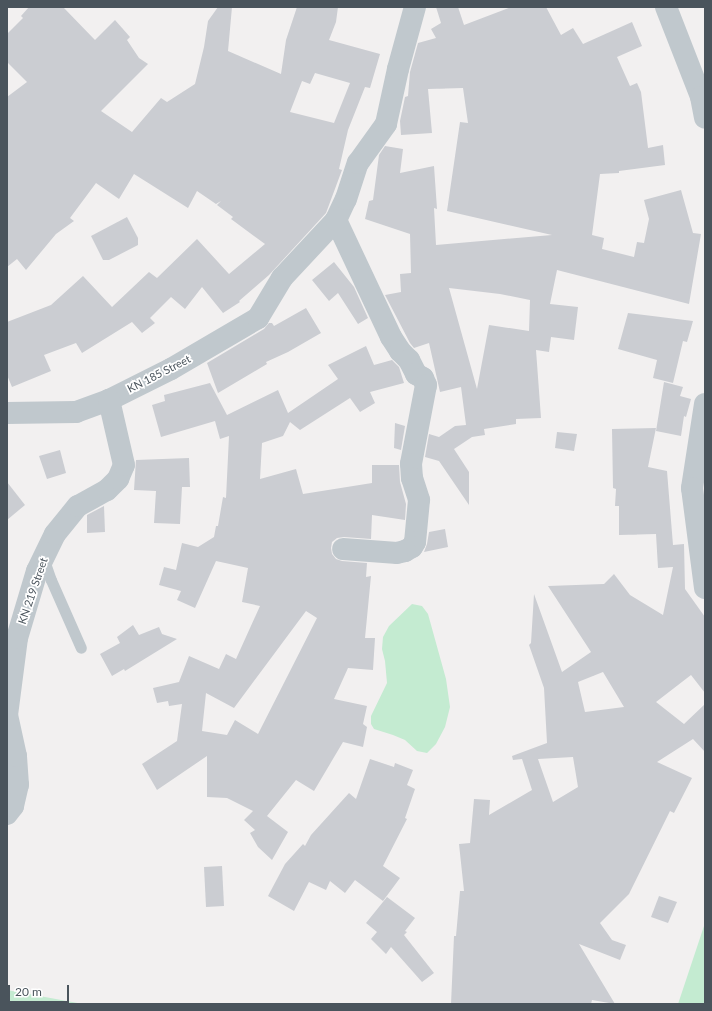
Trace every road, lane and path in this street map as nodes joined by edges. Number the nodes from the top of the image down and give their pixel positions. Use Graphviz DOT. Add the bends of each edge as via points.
graph roads {
  1 [pos="414,7"];
  2 [pos="666,7"];
  3 [pos="705,118"];
  4 [pos="336,220"];
  5 [pos="108,400"];
  6 [pos="705,404"];
  7 [pos="7,413"];
  8 [pos="343,549"];
  9 [pos="44,557"];
  10 [pos="705,588"];
  11 [pos="81,648"];
  12 [pos="7,814"];
  1 -- 4 [label="street, KN 185 Street" via="386,124 358,163"];
  2 -- 3 [label="street" via="701,97"];
  4 -- 5 [label="street, KN 185 Street" via="282,278 258,318 171,369"];
  4 -- 8 [label="street" via="391,338 426,385 411,464 412,478 419,500 415,542 405,551 397,552"];
  5 -- 7 [label="street, KN 185 Street" via="76,412"];
  5 -- 9 [label="street, KN 219 Street" via="124,465 118,479 107,490 78,506 55,534"];
  6 -- 10 [label="street" via="692,488"];
  9 -- 11 [label="lane" via="51,580"];
  9 -- 12 [label="street, KN 219 Street" via="37,571 17,638 7,715 16,756 18,785 13,806"];
}
